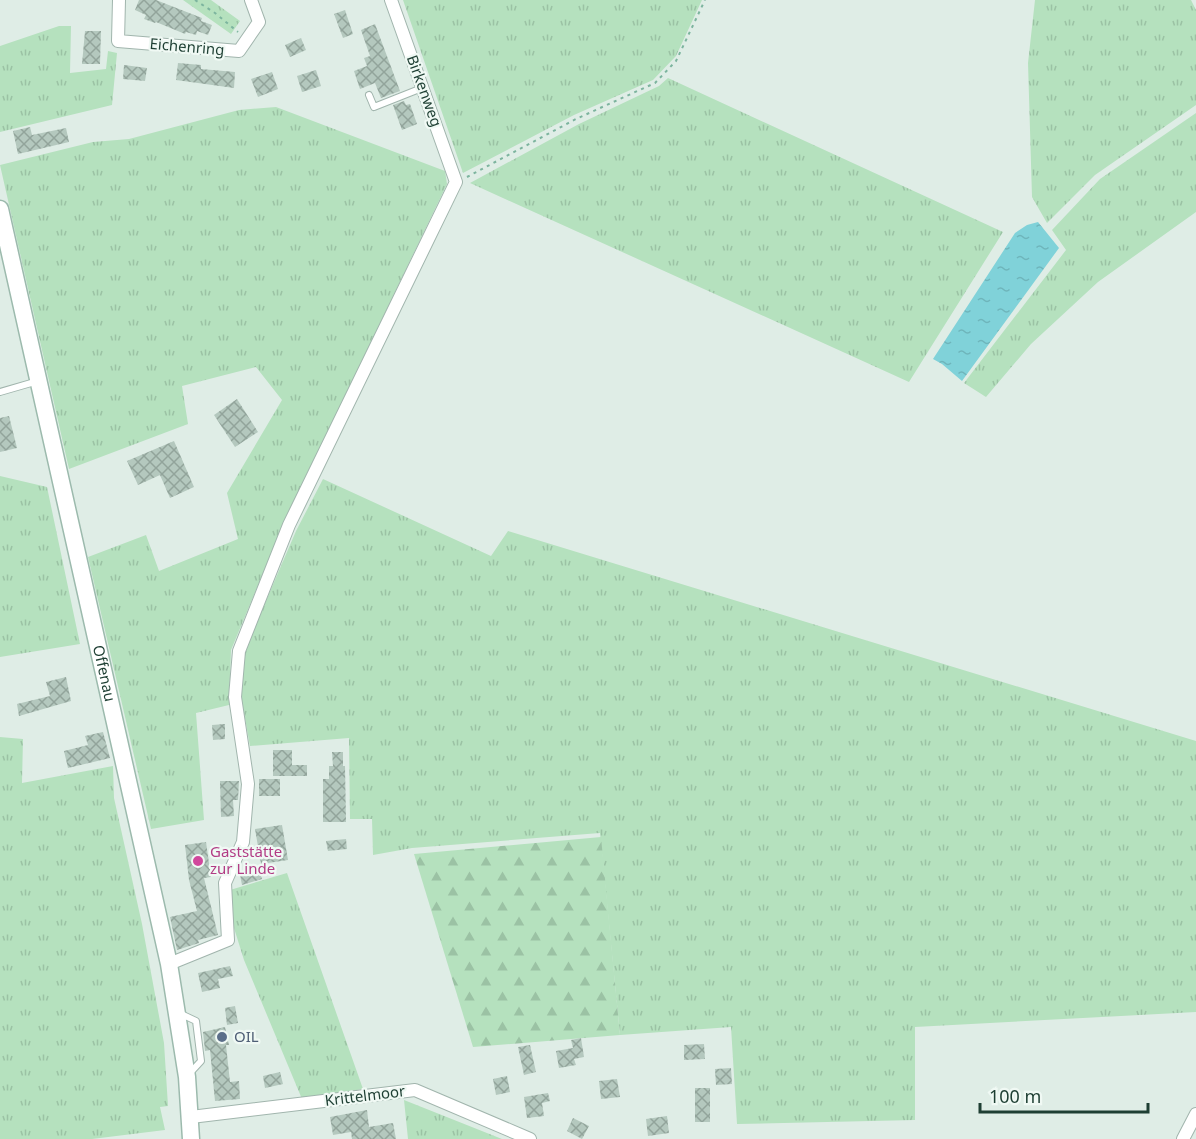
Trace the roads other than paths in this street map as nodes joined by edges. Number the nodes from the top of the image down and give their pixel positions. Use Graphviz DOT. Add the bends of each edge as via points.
graph roads {
  1 [pos="119,0"];
  2 [pos="251,0"];
  3 [pos="391,0"];
  4 [pos="422,88"];
  5 [pos="369,95"];
  6 [pos="0,209"];
  7 [pos="39,381"];
  8 [pos="0,392"];
  9 [pos="169,964"];
  10 [pos="1196,1114"];
  11 [pos="190,1117"];
  12 [pos="191,1139"];
  13 [pos="530,1139"];
  14 [pos="1183,1139"];
  1 -- 2 [label="street, Eichenring" via="118,41 239,51 259,22"];
  3 -- 4 [label="street, Birkenweg"];
  4 -- 5 [label="lane" via="374,107"];
  4 -- 9 [label="street, Birkenweg" via="456,182 289,525 239,651 235,697 248,784 243,842 225,883 228,940"];
  6 -- 7 [label="main road, Offenau"];
  7 -- 8 [label="lane"];
  7 -- 9 [label="main road, Offenau"];
  9 -- 11 [label="main road, Offenau"];
  10 -- 14 [label="street"];
  11 -- 12 [label="main road, Offenau"];
  11 -- 13 [label="street, Krittelmoor" via="415,1090"];
}
